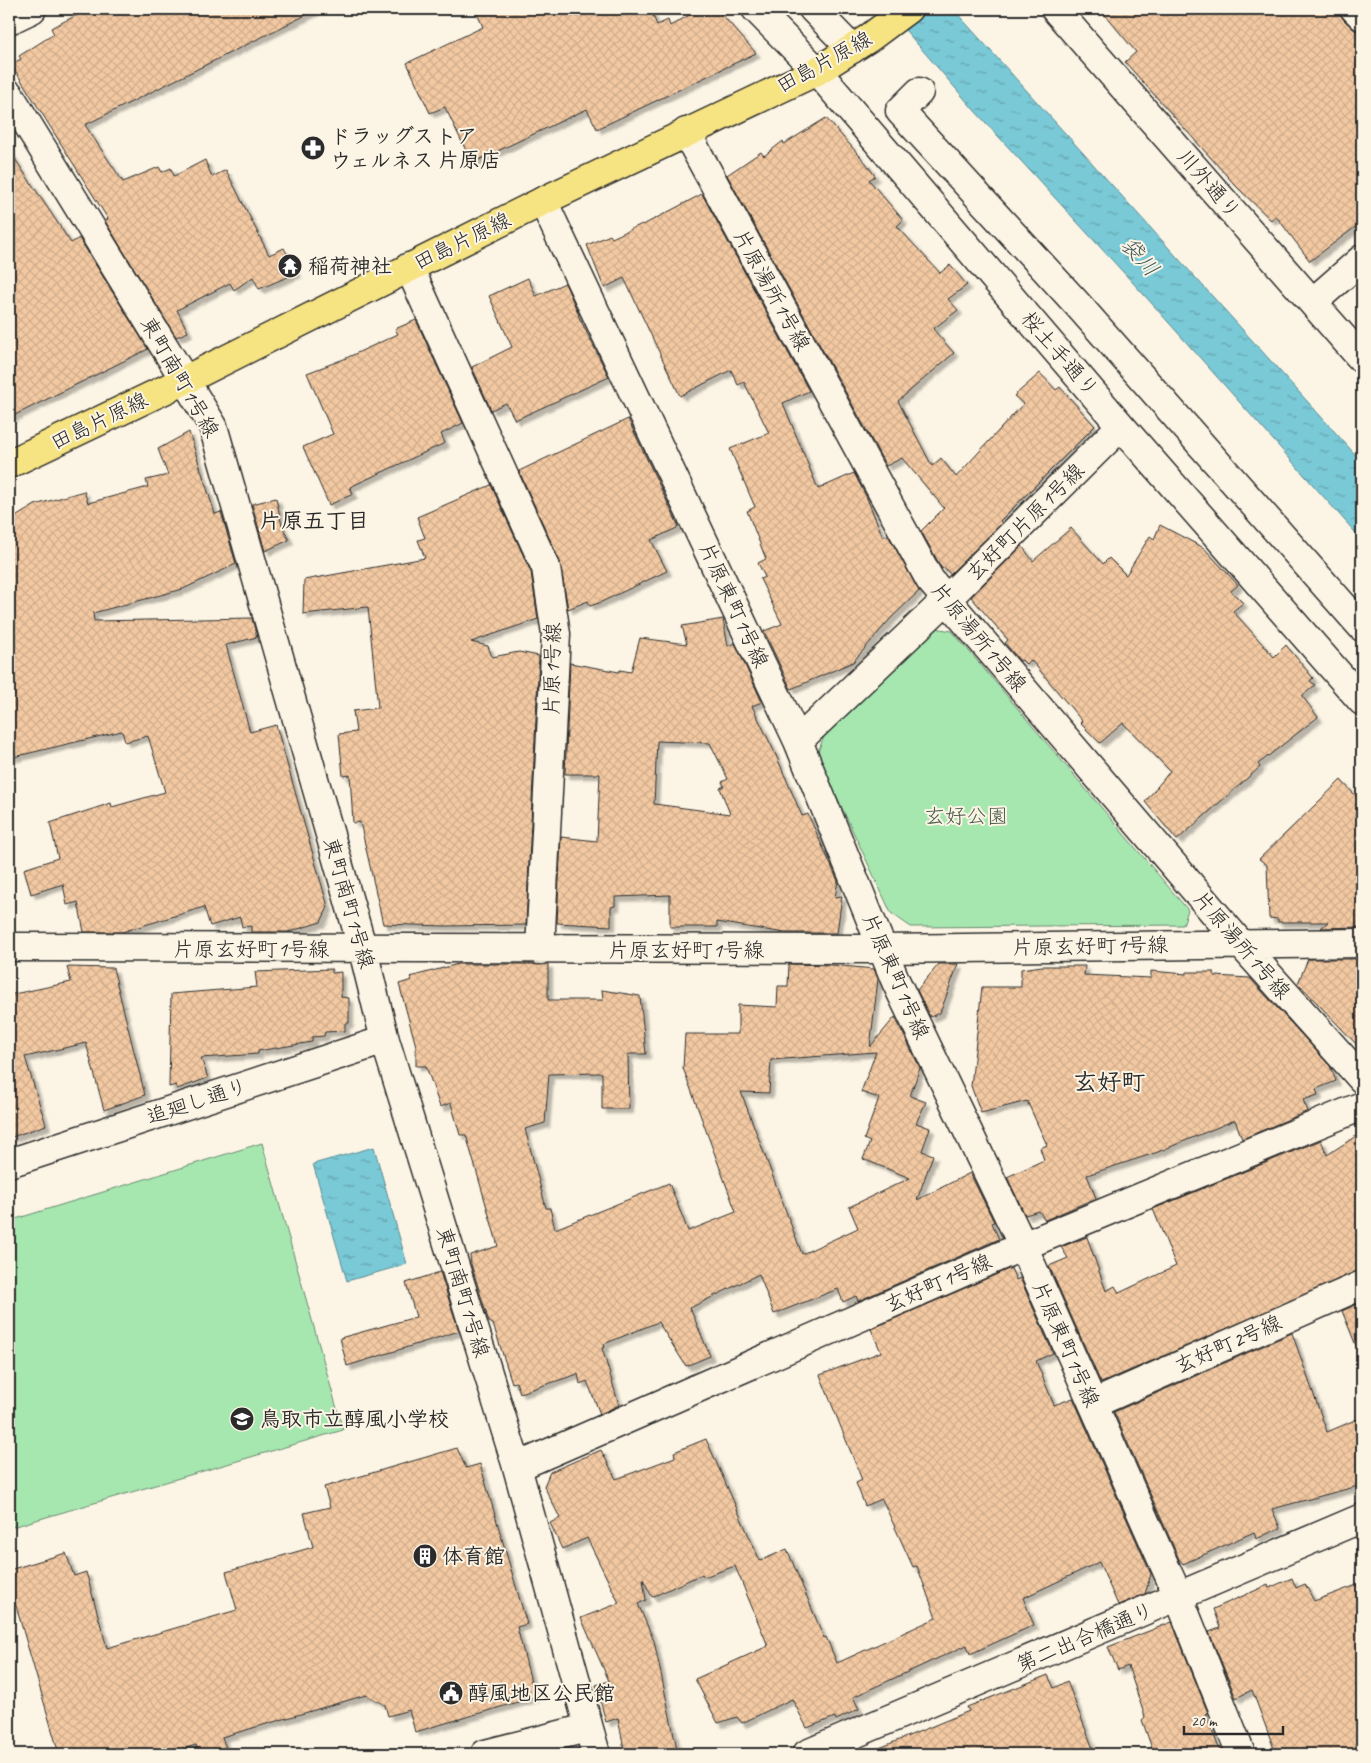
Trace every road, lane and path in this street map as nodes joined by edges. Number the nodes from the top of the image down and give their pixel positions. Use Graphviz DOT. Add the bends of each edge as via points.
graph roads {
  1 [pos="32,9"];
  2 [pos="756,9"];
  3 [pos="813,9"];
  4 [pos="908,9"];
  5 [pos="1055,9"];
  6 [pos="1355,9"];
  7 [pos="1362,16"];
  8 [pos="9,20"];
  9 [pos="860,44"];
  10 [pos="817,71"];
  11 [pos="919,92"];
  12 [pos="9,94"];
  13 [pos="686,132"];
  14 [pos="543,201"];
  15 [pos="1362,259"];
  16 [pos="408,267"];
  17 [pos="1313,302"];
  18 [pos="1362,359"];
  19 [pos="185,380"];
  20 [pos="1121,426"];
  21 [pos="9,464"];
  22 [pos="946,600"];
  23 [pos="1362,626"];
  24 [pos="1362,701"];
  25 [pos="798,742"];
  26 [pos="1240,943"];
  27 [pos="1362,943"];
  28 [pos="9,948"];
  29 [pos="883,949"];
  30 [pos="363,950"];
  31 [pos="540,950"];
  32 [pos="385,1040"];
  33 [pos="1362,1079"];
  34 [pos="1362,1106"];
  35 [pos="9,1163"];
  36 [pos="1023,1246"];
  37 [pos="1362,1285"];
  38 [pos="1093,1404"];
  39 [pos="518,1467"];
  40 [pos="1362,1518"];
  41 [pos="1179,1598"];
  42 [pos="587,1728"];
  43 [pos="817,1753"];
  44 [pos="485,1754"];
  45 [pos="596,1754"];
  46 [pos="1241,1754"];
  1 -- 8 [label="street"];
  2 -- 10 [label="street, 桜土手通り"];
  3 -- 9 [label="street"];
  4 -- 9 [label="main road, 田島片原線"];
  5 -- 17 [label="street, 川外通り"];
  6 -- 7 [label="street"];
  9 -- 10 [label="main road, 田島片原線"];
  10 -- 13 [label="main road, 田島片原線"];
  10 -- 20 [label="street, 桜土手通り"];
  11 -- 23 [label="street" via="900,111 1140,389"];
  12 -- 19 [label="street, 東町南町1号線"];
  13 -- 14 [label="main road, 田島片原線"];
  13 -- 22 [label="street, 片原湯所1号線" via="930,580"];
  14 -- 16 [label="main road, 田島片原線"];
  14 -- 25 [label="street, 片原東町1号線"];
  15 -- 17 [label="street"];
  16 -- 19 [label="main road, 田島片原線"];
  16 -- 31 [label="street, 片原1号線" via="546,568 556,634"];
  17 -- 18 [label="street, 川外通り"];
  19 -- 21 [label="main road, 田島片原線"];
  19 -- 30 [label="street, 東町南町1号線" via="213,426"];
  20 -- 22 [label="street, 玄好町片原1号線"];
  20 -- 24 [label="street, 桜土手通り"];
  22 -- 25 [label="street, 玄好町片原1号線"];
  22 -- 26 [label="street, 片原湯所1号線"];
  25 -- 29 [label="street, 片原東町1号線"];
  26 -- 27 [label="street, 片原玄好町1号線"];
  26 -- 29 [label="street, 片原玄好町1号線"];
  26 -- 33 [label="street, 片原湯所1号線"];
  28 -- 30 [label="street, 片原玄好町1号線"];
  29 -- 31 [label="street, 片原玄好町1号線"];
  29 -- 36 [label="street, 片原東町1号線"];
  30 -- 31 [label="street, 片原玄好町1号線"];
  30 -- 32 [label="street, 東町南町1号線"];
  32 -- 35 [label="street, 追廻し通り"];
  32 -- 39 [label="street, 東町南町1号線"];
  34 -- 36 [label="street, 玄好町1号線"];
  36 -- 38 [label="street, 片原東町1号線"];
  36 -- 39 [label="street, 玄好町1号線"];
  37 -- 38 [label="street, 玄好町2号線"];
  38 -- 41 [label="street, 片原東町1号線"];
  39 -- 42 [label="street, 東町南町1号線"];
  40 -- 41 [label="street, 第二出合橋通り"];
  41 -- 43 [label="street, 第二出合橋通り"];
  41 -- 46 [label="street, 片原東町1号線"];
  42 -- 44 [label="street"];
  42 -- 45 [label="street, 東町南町1号線"];
}
